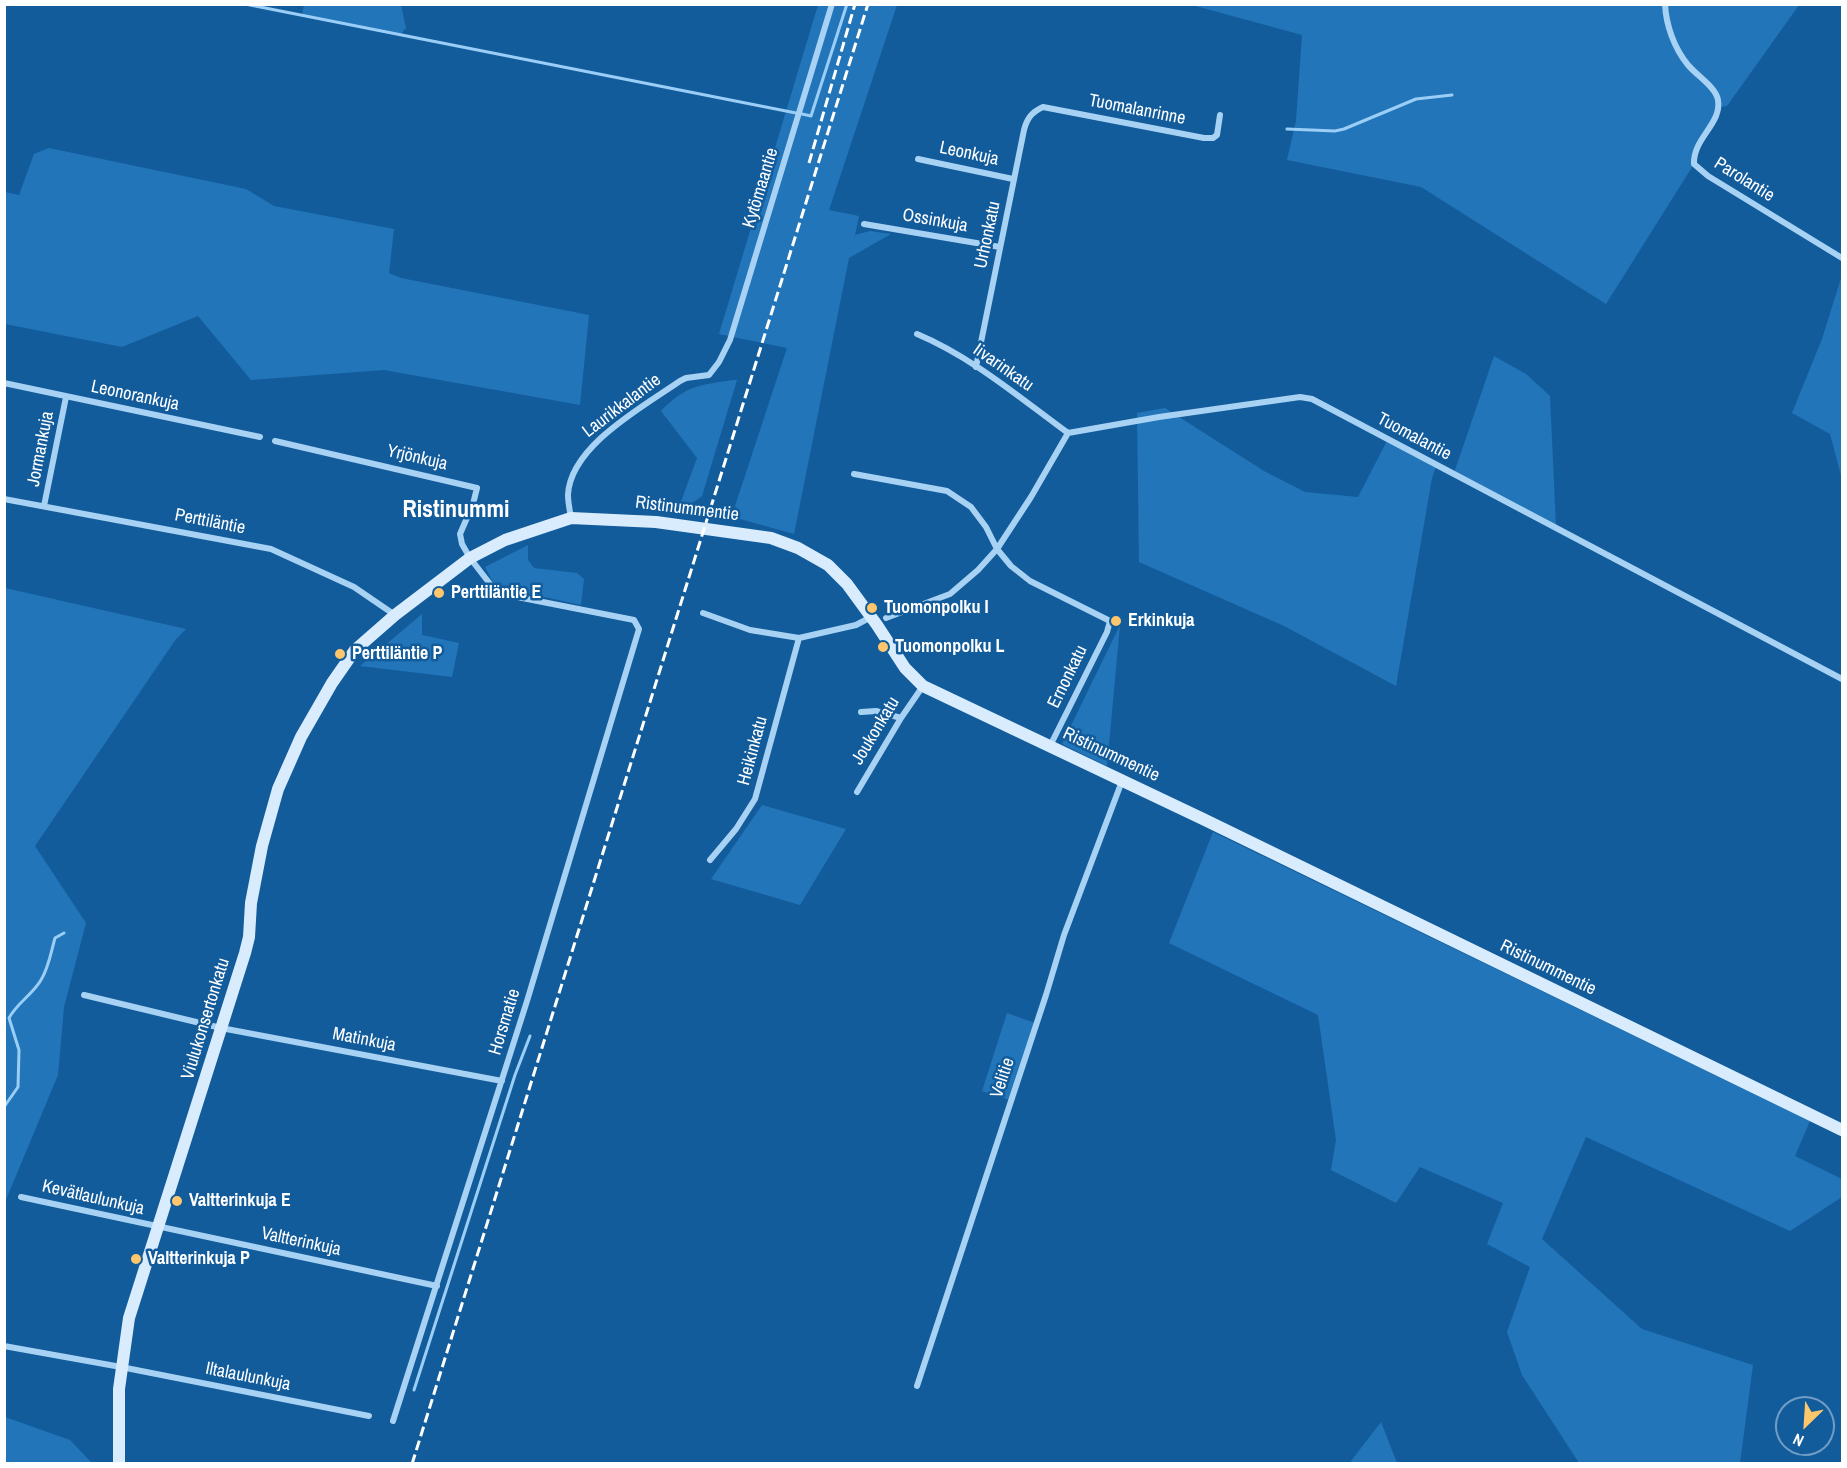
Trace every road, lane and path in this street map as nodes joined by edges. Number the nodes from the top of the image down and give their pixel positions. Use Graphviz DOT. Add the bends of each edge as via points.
graph roads {
  1 [pos="832,4"];
  2 [pos="1665,4"];
  3 [pos="1033,111"];
  4 [pos="1220,115"];
  5 [pos="918,159"];
  6 [pos="1013,179"];
  7 [pos="864,224"];
  8 [pos="1000,247"];
  9 [pos="1842,258"];
  10 [pos="917,334"];
  11 [pos="976,367"];
  12 [pos="709,375"];
  13 [pos="4,383"];
  14 [pos="66,397"];
  15 [pos="1068,433"];
  16 [pos="260,437"];
  17 [pos="275,441"];
  18 [pos="854,474"];
  19 [pos="4,499"];
  20 [pos="44,506"];
  21 [pos="571,518"];
  22 [pos="997,549"];
  23 [pos="470,558"];
  24 [pos="703,614"];
  25 [pos="394,615"];
  26 [pos="871,617"];
  27 [pos="886,618"];
  28 [pos="799,638"];
  29 [pos="1842,679"];
  30 [pos="923,686"];
  31 [pos="861,712"];
  32 [pos="901,718"];
  33 [pos="1050,746"];
  34 [pos="1122,781"];
  35 [pos="857,792"];
  36 [pos="710,860"];
  37 [pos="84,995"];
  38 [pos="221,1028"];
  39 [pos="502,1082"];
  40 [pos="1842,1130"];
  41 [pos="21,1197"];
  42 [pos="159,1228"];
  43 [pos="437,1286"];
  44 [pos="4,1346"];
  45 [pos="121,1367"];
  46 [pos="916,1386"];
  47 [pos="369,1416"];
  48 [pos="393,1421"];
  49 [pos="119,1464"];
  1 -- 12 [label="street, Kytömaantie" via="730,340"];
  2 -- 9 [label="street, Parolantie" via="1666,20 1677,49 1718,99 1715,121 1698,146 1694,164"];
  3 -- 4 [label="street, Tuomalanrinne" via="1043,107 1204,138 1217,135"];
  3 -- 6 [label="street, Urhonkatu" via="1026,121"];
  5 -- 6 [label="street, Leonkuja"];
  6 -- 8 [label="street, Urhonkatu"];
  7 -- 8 [label="street, Ossinkuja"];
  8 -- 11 [label="street, Urhonkatu"];
  10 -- 11 [label="street, Iivarinkatu"];
  11 -- 15 [label="street, Iivarinkatu"];
  12 -- 21 [label="street, Laurikkalantie" via="680,381 596,441 578,462 572,478 568,495"];
  13 -- 14 [label="street, Leonorankuja"];
  14 -- 16 [label="street, Leonorankuja"];
  14 -- 20 [label="street, Jormankuja"];
  15 -- 22 [label="street"];
  15 -- 29 [label="street, Tuomalantie" via="1300,397 1312,399"];
  17 -- 23 [label="street, Yrjönkuja" via="477,488 460,534"];
  18 -- 22 [label="street" via="947,492 971,507"];
  19 -- 20 [label="street, Perttiläntie"];
  20 -- 25 [label="street, Perttiläntie" via="271,549 354,587"];
  21 -- 23 [label="street, Ristinummentie" via="505,540"];
  21 -- 26 [label="street, Ristinummentie" via="656,522 771,538 828,565"];
  22 -- 27 [label="street" via="950,594"];
  22 -- 33 [label="street, Ernonkatu" via="1030,581 1110,621"];
  23 -- 25 [label="street, Ristinummentie"];
  23 -- 39 [label="street, Horsmatie" via="497,593 634,620 639,629"];
  24 -- 28 [label="street" via="750,630"];
  25 -- 38 [label="street, Viulukonsertonkatu" via="355,650 332,683 301,737 278,789 262,846 247,945"];
  26 -- 28 [label="street" via="856,625"];
  26 -- 30 [label="street, Ristinummentie" via="905,668"];
  28 -- 36 [label="street, Heikinkatu" via="755,799"];
  30 -- 32 [label="street, Joukonkatu"];
  30 -- 33 [label="street, Ristinummentie"];
  31 -- 32 [label="street" via="876,711"];
  32 -- 35 [label="street, Joukonkatu"];
  33 -- 34 [label="street, Ristinummentie"];
  34 -- 40 [label="street, Ristinummentie"];
  34 -- 46 [label="street, Velitie" via="1064,935"];
  37 -- 38 [label="street, Matinkuja"];
  38 -- 39 [label="street, Matinkuja"];
  38 -- 42 [label="street, Viulukonsertonkatu"];
  39 -- 43 [label="street, Horsmatie"];
  41 -- 42 [label="street, Kevätlaulunkuja"];
  42 -- 43 [label="street, Valtterinkuja"];
  42 -- 45 [label="street, Viulukonsertonkatu" via="129,1318"];
  43 -- 48 [label="street, Horsmatie"];
  44 -- 45 [label="street, Iltalaulunkuja"];
  45 -- 47 [label="street, Iltalaulunkuja"];
  45 -- 49 [label="street, Viulukonsertonkatu"];
}
